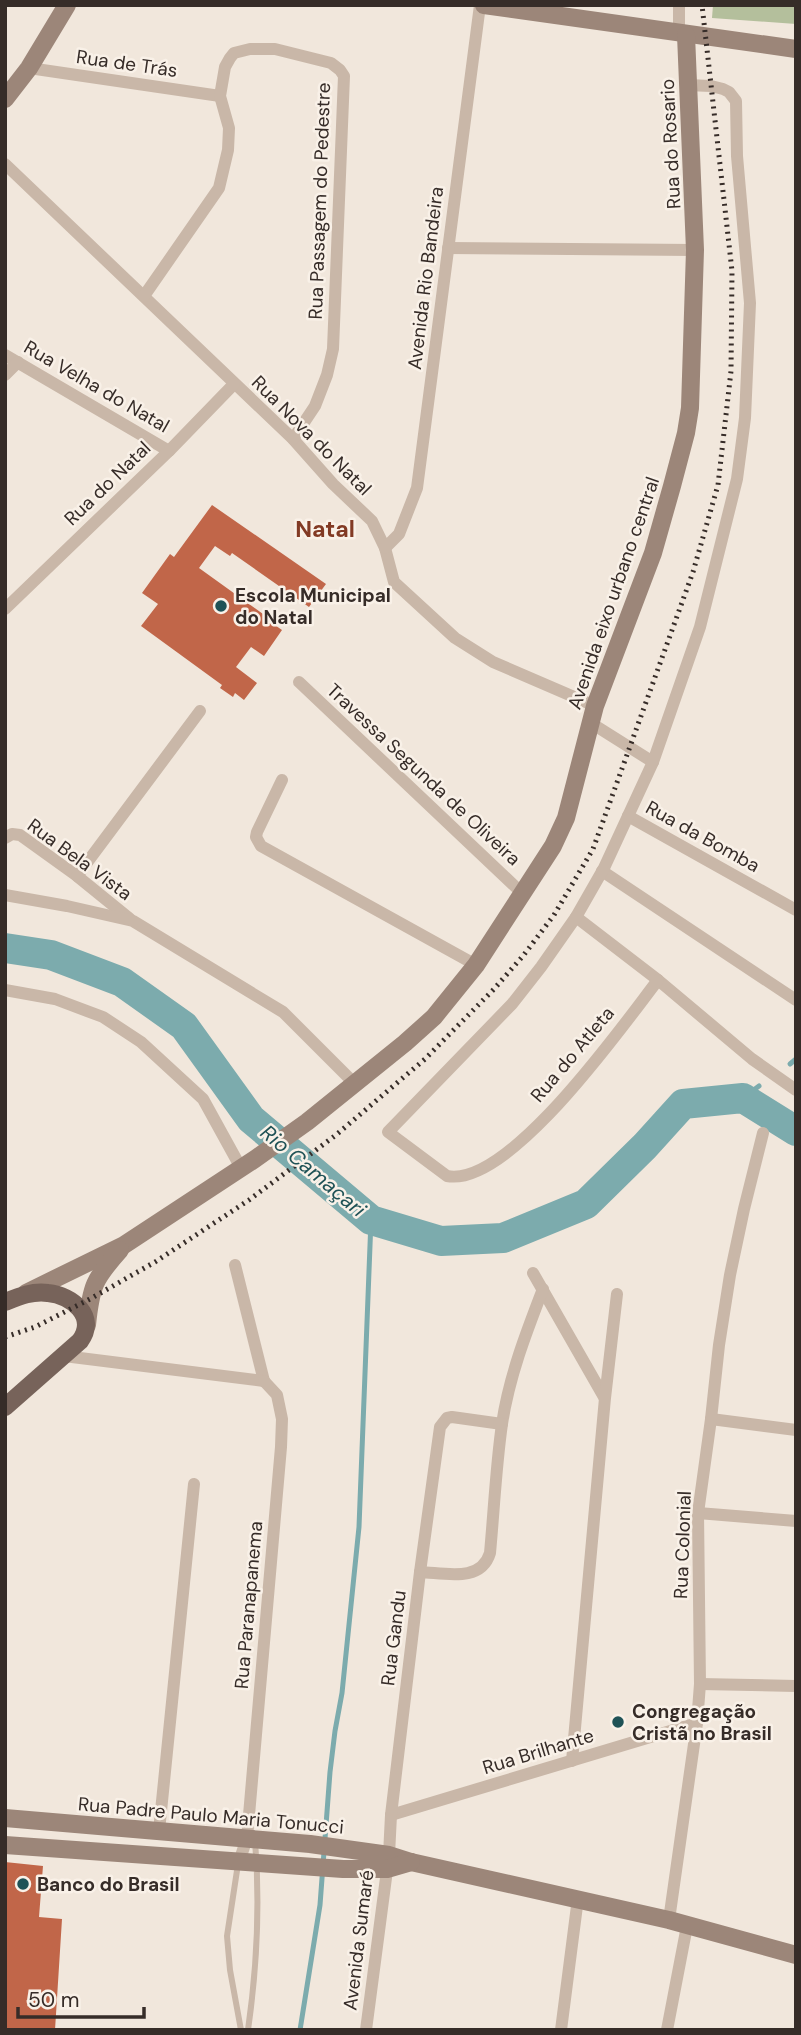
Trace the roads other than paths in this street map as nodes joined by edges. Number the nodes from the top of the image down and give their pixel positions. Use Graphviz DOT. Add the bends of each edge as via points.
graph roads {
  1 [pos="67,5"];
  2 [pos="482,5"];
  3 [pos="679,5"];
  4 [pos="555,11"];
  5 [pos="682,34"];
  6 [pos="796,49"];
  7 [pos="29,68"];
  8 [pos="687,85"];
  9 [pos="220,96"];
  10 [pos="5,99"];
  11 [pos="5,164"];
  12 [pos="448,248"];
  13 [pos="695,250"];
  14 [pos="144,296"];
  15 [pos="5,355"];
  16 [pos="18,362"];
  17 [pos="5,375"];
  18 [pos="234,384"];
  19 [pos="293,439"];
  20 [pos="169,451"];
  21 [pos="385,548"];
  22 [pos="5,608"];
  23 [pos="299,682"];
  24 [pos="200,710"];
  25 [pos="593,714"];
  26 [pos="653,762"];
  27 [pos="282,780"];
  28 [pos="628,816"];
  29 [pos="5,838"];
  30 [pos="602,871"];
  31 [pos="77,876"];
  32 [pos="523,894"];
  33 [pos="5,895"];
  34 [pos="796,910"];
  35 [pos="576,917"];
  36 [pos="133,921"];
  37 [pos="475,965"];
  38 [pos="658,980"];
  39 [pos="5,990"];
  40 [pos="796,1000"];
  41 [pos="354,1083"];
  42 [pos="796,1090"];
  43 [pos="763,1133"];
  44 [pos="248,1163"];
  45 [pos="124,1245"];
  46 [pos="235,1265"];
  47 [pos="533,1273"];
  48 [pos="543,1289"];
  49 [pos="26,1293"];
  50 [pos="617,1294"];
  51 [pos="5,1302"];
  52 [pos="83,1333"];
  53 [pos="64,1356"];
  54 [pos="97,1360"];
  55 [pos="264,1381"];
  56 [pos="605,1398"];
  57 [pos="5,1407"];
  58 [pos="711,1419"];
  59 [pos="502,1424"];
  60 [pos="796,1430"];
  61 [pos="194,1485"];
  62 [pos="698,1513"];
  63 [pos="796,1521"];
  64 [pos="420,1572"];
  65 [pos="700,1684"];
  66 [pos="796,1686"];
  67 [pos="697,1723"];
  68 [pos="572,1761"];
  69 [pos="391,1815"];
  70 [pos="5,1818"];
  71 [pos="159,1831"];
  72 [pos="251,1838"];
  73 [pos="5,1845"];
  74 [pos="388,1862"];
  75 [pos="248,1863"];
  76 [pos="578,1898"];
  77 [pos="669,1920"];
  78 [pos="687,1926"];
  79 [pos="796,1955"];
  80 [pos="241,2030"];
  81 [pos="248,2030"];
  82 [pos="366,2030"];
  83 [pos="561,2030"];
  84 [pos="667,2030"];
  1 -- 7 [label="street"];
  2 -- 4 [label="street"];
  2 -- 12 [label="street, Avenida Rio Bandeira"];
  3 -- 5 [label="street"];
  4 -- 5 [label="street"];
  5 -- 6 [label="street"];
  5 -- 8 [label="street, Rua do Rosario"];
  7 -- 9 [label="street, Rua de Trás"];
  7 -- 10 [label="street"];
  8 -- 13 [label="street, Rua do Rosario"];
  8 -- 26 [label="street" via="723,89 736,101 750,303 745,418 737,479 700,627"];
  9 -- 14 [label="street" via="229,128 219,188"];
  9 -- 19 [label="street, Rua Passagem do Pedestre" via="230,58 250,49 308,57 331,64 344,76 333,349 315,405"];
  11 -- 14 [label="street, Rua Nova do Natal"];
  12 -- 13 [label="street"];
  12 -- 21 [label="street, Avenida Rio Bandeira" via="417,488 399,534"];
  13 -- 25 [label="street, Avenida eixo urbano central" via="686,433 653,553"];
  14 -- 18 [label="street, Rua Nova do Natal"];
  15 -- 16 [label="street, Rua Velha do Natal"];
  16 -- 17 [label="street"];
  16 -- 20 [label="street, Rua Velha do Natal"];
  18 -- 19 [label="street, Rua Nova do Natal"];
  18 -- 20 [label="street, Rua do Natal"];
  19 -- 21 [label="street, Rua Nova do Natal" via="372,521"];
  20 -- 22 [label="street, Rua do Natal"];
  21 -- 25 [label="street, Rua Nova do Natal" via="394,582 455,638"];
  23 -- 32 [label="street, Travessa Segunda de Oliveira"];
  24 -- 31 [label="street"];
  25 -- 26 [label="street, Rua Nova do Natal"];
  25 -- 32 [label="street, Avenida eixo urbano central" via="563,826"];
  26 -- 28 [label="street"];
  27 -- 37 [label="street" via="257,832 261,846"];
  28 -- 30 [label="street"];
  28 -- 34 [label="street, Rua da Bomba"];
  29 -- 31 [label="street, Rua Bela Vista" via="20,835"];
  30 -- 35 [label="street"];
  30 -- 40 [label="street"];
  31 -- 36 [label="street, Rua Bela Vista"];
  32 -- 37 [label="street"];
  33 -- 36 [label="street"];
  35 -- 38 [label="street"];
  35 -- 38 [label="street, Rua do Atleta" via="512,1003 388,1132 447,1176 482,1169 561,1102"];
  36 -- 41 [label="street" via="283,1012"];
  37 -- 41 [label="street" via="433,1017"];
  38 -- 42 [label="street"];
  39 -- 44 [label="street" via="55,999 103,1017 141,1042 203,1099"];
  41 -- 44 [label="street"];
  43 -- 58 [label="street, Rua Colonial" via="730,1275"];
  44 -- 45 [label="street"];
  45 -- 49 [label="street"];
  45 -- 52 [label="street" via="100,1273"];
  46 -- 55 [label="street, Rua Paranapanema"];
  47 -- 48 [label="street"];
  48 -- 56 [label="street"];
  48 -- 59 [label="street" via="523,1341"];
  49 -- 51 [label="main road"];
  49 -- 52 [label="main road" via="50,1293 77,1305 83,1313"];
  50 -- 56 [label="street"];
  52 -- 53 [label="main road"];
  52 -- 54 [label="street"];
  53 -- 54 [label="street"];
  53 -- 57 [label="main road"];
  54 -- 55 [label="street"];
  55 -- 72 [label="street, Rua Paranapanema" via="277,1395 282,1419"];
  56 -- 68 [label="street"];
  58 -- 60 [label="street"];
  58 -- 62 [label="street, Rua Colonial"];
  59 -- 64 [label="street" via="488,1561 483,1568 464,1574"];
  59 -- 64 [label="street, Rua Gandu" via="452,1417 440,1427"];
  61 -- 71 [label="street"];
  62 -- 63 [label="street"];
  62 -- 65 [label="street, Rua Colonial"];
  64 -- 69 [label="street, Rua Gandu"];
  65 -- 66 [label="street"];
  65 -- 67 [label="street, Rua Colonial"];
  67 -- 68 [label="street, Rua Brilhante"];
  67 -- 77 [label="street, Rua Colonial"];
  68 -- 69 [label="street, Rua Brilhante"];
  69 -- 74 [label="street, Rua Gandu"];
  70 -- 71 [label="street, Rua Padre Paulo Maria Tonucci"];
  71 -- 72 [label="street, Rua Padre Paulo Maria Tonucci"];
  72 -- 74 [label="street, Rua Padre Paulo Maria Tonucci" via="346,1849"];
  72 -- 75 [label="street, Rua Paranapanema"];
  73 -- 75 [label="street, Rua Padre Paulo Maria Tonucci"];
  74 -- 75 [label="street, Rua Padre Paulo Maria Tonucci" via="343,1869"];
  74 -- 76 [label="street, Rua Padre Paulo Maria Tonucci" via="411,1862"];
  74 -- 82 [label="street, Avenida Sumaré"];
  75 -- 80 [label="lane" via="227,1936"];
  75 -- 81 [label="lane" via="254,1968"];
  76 -- 77 [label="street, Rua Padre Paulo Maria Tonucci"];
  76 -- 83 [label="street"];
  77 -- 78 [label="street, Rua Padre Paulo Maria Tonucci"];
  78 -- 79 [label="street, Rua Padre Paulo Maria Tonucci"];
  78 -- 84 [label="street"];
}
